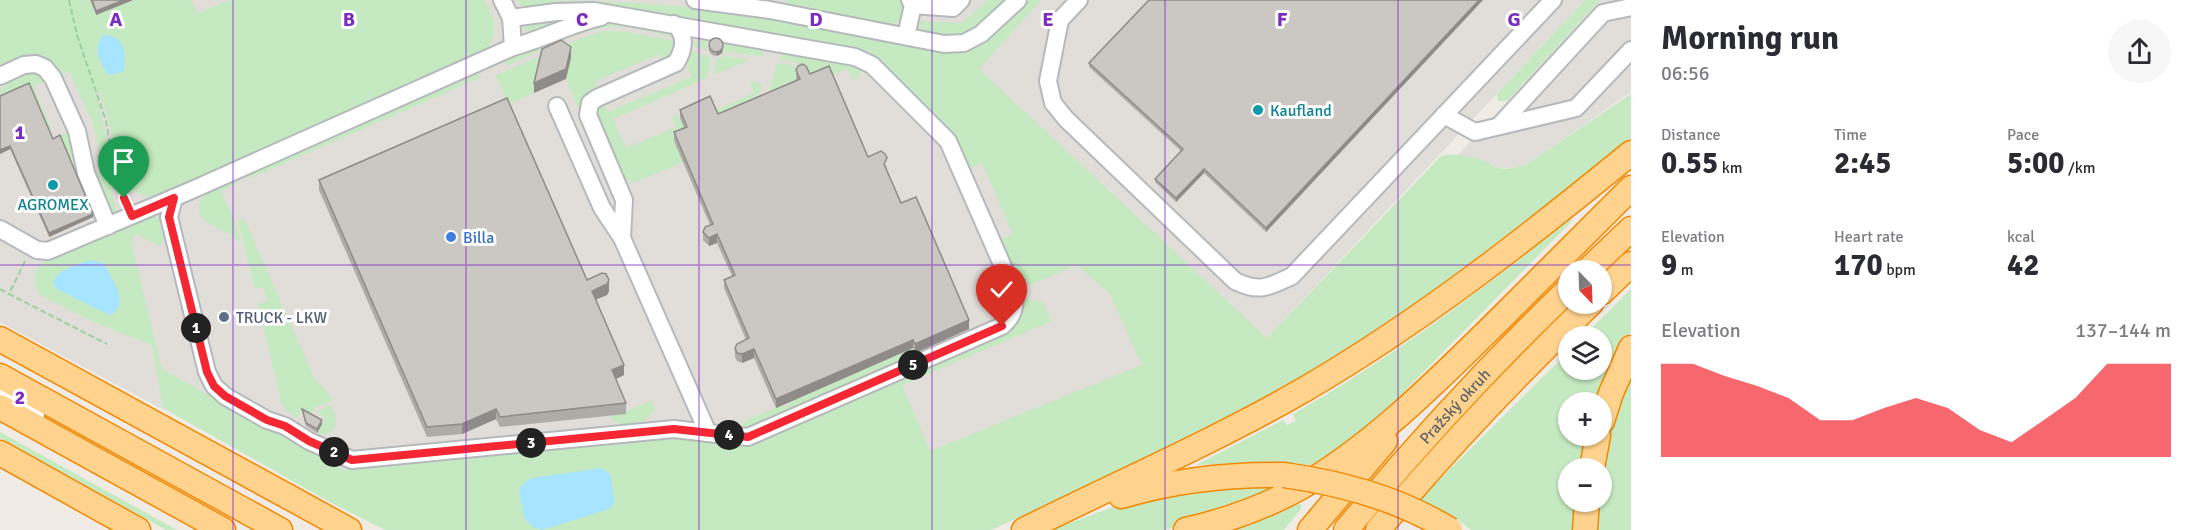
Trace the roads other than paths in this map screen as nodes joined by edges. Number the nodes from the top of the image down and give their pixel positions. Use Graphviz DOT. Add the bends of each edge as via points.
graph roads {
  1 [pos="502,0"];
  2 [pos="695,0"];
  3 [pos="961,0"];
  4 [pos="1018,0"];
  5 [pos="1079,0"];
  6 [pos="1553,0"];
  7 [pos="912,3"];
  8 [pos="771,5"];
  9 [pos="1631,7"];
  10 [pos="616,15"];
  11 [pos="511,18"];
  12 [pos="675,24"];
  13 [pos="906,36"];
  14 [pos="513,47"];
  15 [pos="1631,50"];
  16 [pos="0,76"];
  17 [pos="557,106"];
  18 [pos="1444,115"];
  19 [pos="1499,126"];
  20 [pos="1631,153"];
  21 [pos="1631,188"];
  22 [pos="174,198"];
  23 [pos="108,226"];
  24 [pos="0,229"];
  25 [pos="1631,229"];
  26 [pos="622,238"];
  27 [pos="1598,260"];
  28 [pos="1631,264"];
  29 [pos="1612,282"];
  30 [pos="1558,300"];
  31 [pos="1579,314"];
  32 [pos="0,339"];
  33 [pos="1631,348"];
  34 [pos="1459,359"];
  35 [pos="0,376"];
  36 [pos="0,390"];
  37 [pos="1611,392"];
  38 [pos="0,407"];
  39 [pos="708,432"];
  40 [pos="115,439"];
  41 [pos="0,453"];
  42 [pos="98,461"];
  43 [pos="1586,512"];
  44 [pos="138,530"];
  45 [pos="223,530"];
  46 [pos="280,530"];
  47 [pos="349,530"];
  48 [pos="1024,530"];
  49 [pos="1032,530"];
  50 [pos="1186,530"];
  51 [pos="1310,530"];
  52 [pos="1346,530"];
  53 [pos="1378,530"];
  54 [pos="1450,530"];
  55 [pos="1585,530"];
  1 -- 11 [label="lane"];
  2 -- 8 [label="lane"];
  3 -- 7 [label="lane" via="953,8"];
  4 -- 13 [label="lane" via="981,34 964,43 944,44"];
  5 -- 18 [label="lane" via="1060,20 1048,81 1053,102 1066,119 1235,281 1250,289 1270,286 1292,276"];
  6 -- 18 [label="lane"];
  7 -- 13 [label="lane"];
  8 -- 13 [label="lane"];
  9 -- 19 [label="lane" via="1603,13"];
  10 -- 11 [label="lane" via="580,10"];
  10 -- 12 [label="lane"];
  10 -- 14 [label="lane" via="584,21"];
  11 -- 14 [label="lane"];
  12 -- 26 [label="lane" via="684,38 676,63 597,98 588,109 624,200"];
  12 -- 39 [label="lane" via="855,57 872,65 948,141 1015,294 1011,319 1002,326 748,437"];
  14 -- 22 [label="lane"];
  15 -- 19 [label="lane" via="1576,108"];
  16 -- 23 [label="lane" via="36,64 53,78 77,131 86,173"];
  17 -- 26 [label="lane" via="602,208"];
  18 -- 19 [label="lane" via="1475,132"];
  20 -- 48 [label="highway" via="1451,294 1302,391 1200,446"];
  21 -- 34 [label="highway"];
  22 -- 23 [label="lane"];
  22 -- 39 [label="lane" via="169,217 207,372 214,386 267,420 352,460 674,429"];
  23 -- 24 [label="lane" via="48,251 37,250"];
  25 -- 27 [label="highway"];
  26 -- 39 [label="lane"];
  28 -- 29 [label="highway"];
  30 -- 52 [label="highway, Pražský okruh" via="1405,458"];
  31 -- 53 [label="highway, Pražský okruh" via="1432,466"];
  32 -- 47 [label="highway"];
  33 -- 37 [label="highway"];
  34 -- 50 [label="highway" via="1335,466 1262,506"];
  34 -- 51 [label="highway"];
  35 -- 40 [label="highway"];
  36 -- 40 [label="lane"];
  36 -- 42 [label="lane"];
  38 -- 42 [label="highway"];
  40 -- 46 [label="highway"];
  41 -- 44 [label="highway"];
  42 -- 45 [label="highway"];
  43 -- 55 [label="highway"];
  49 -- 54 [label="highway, bridge" via="1140,490 1220,476 1284,475 1340,485 1394,502"];
}
